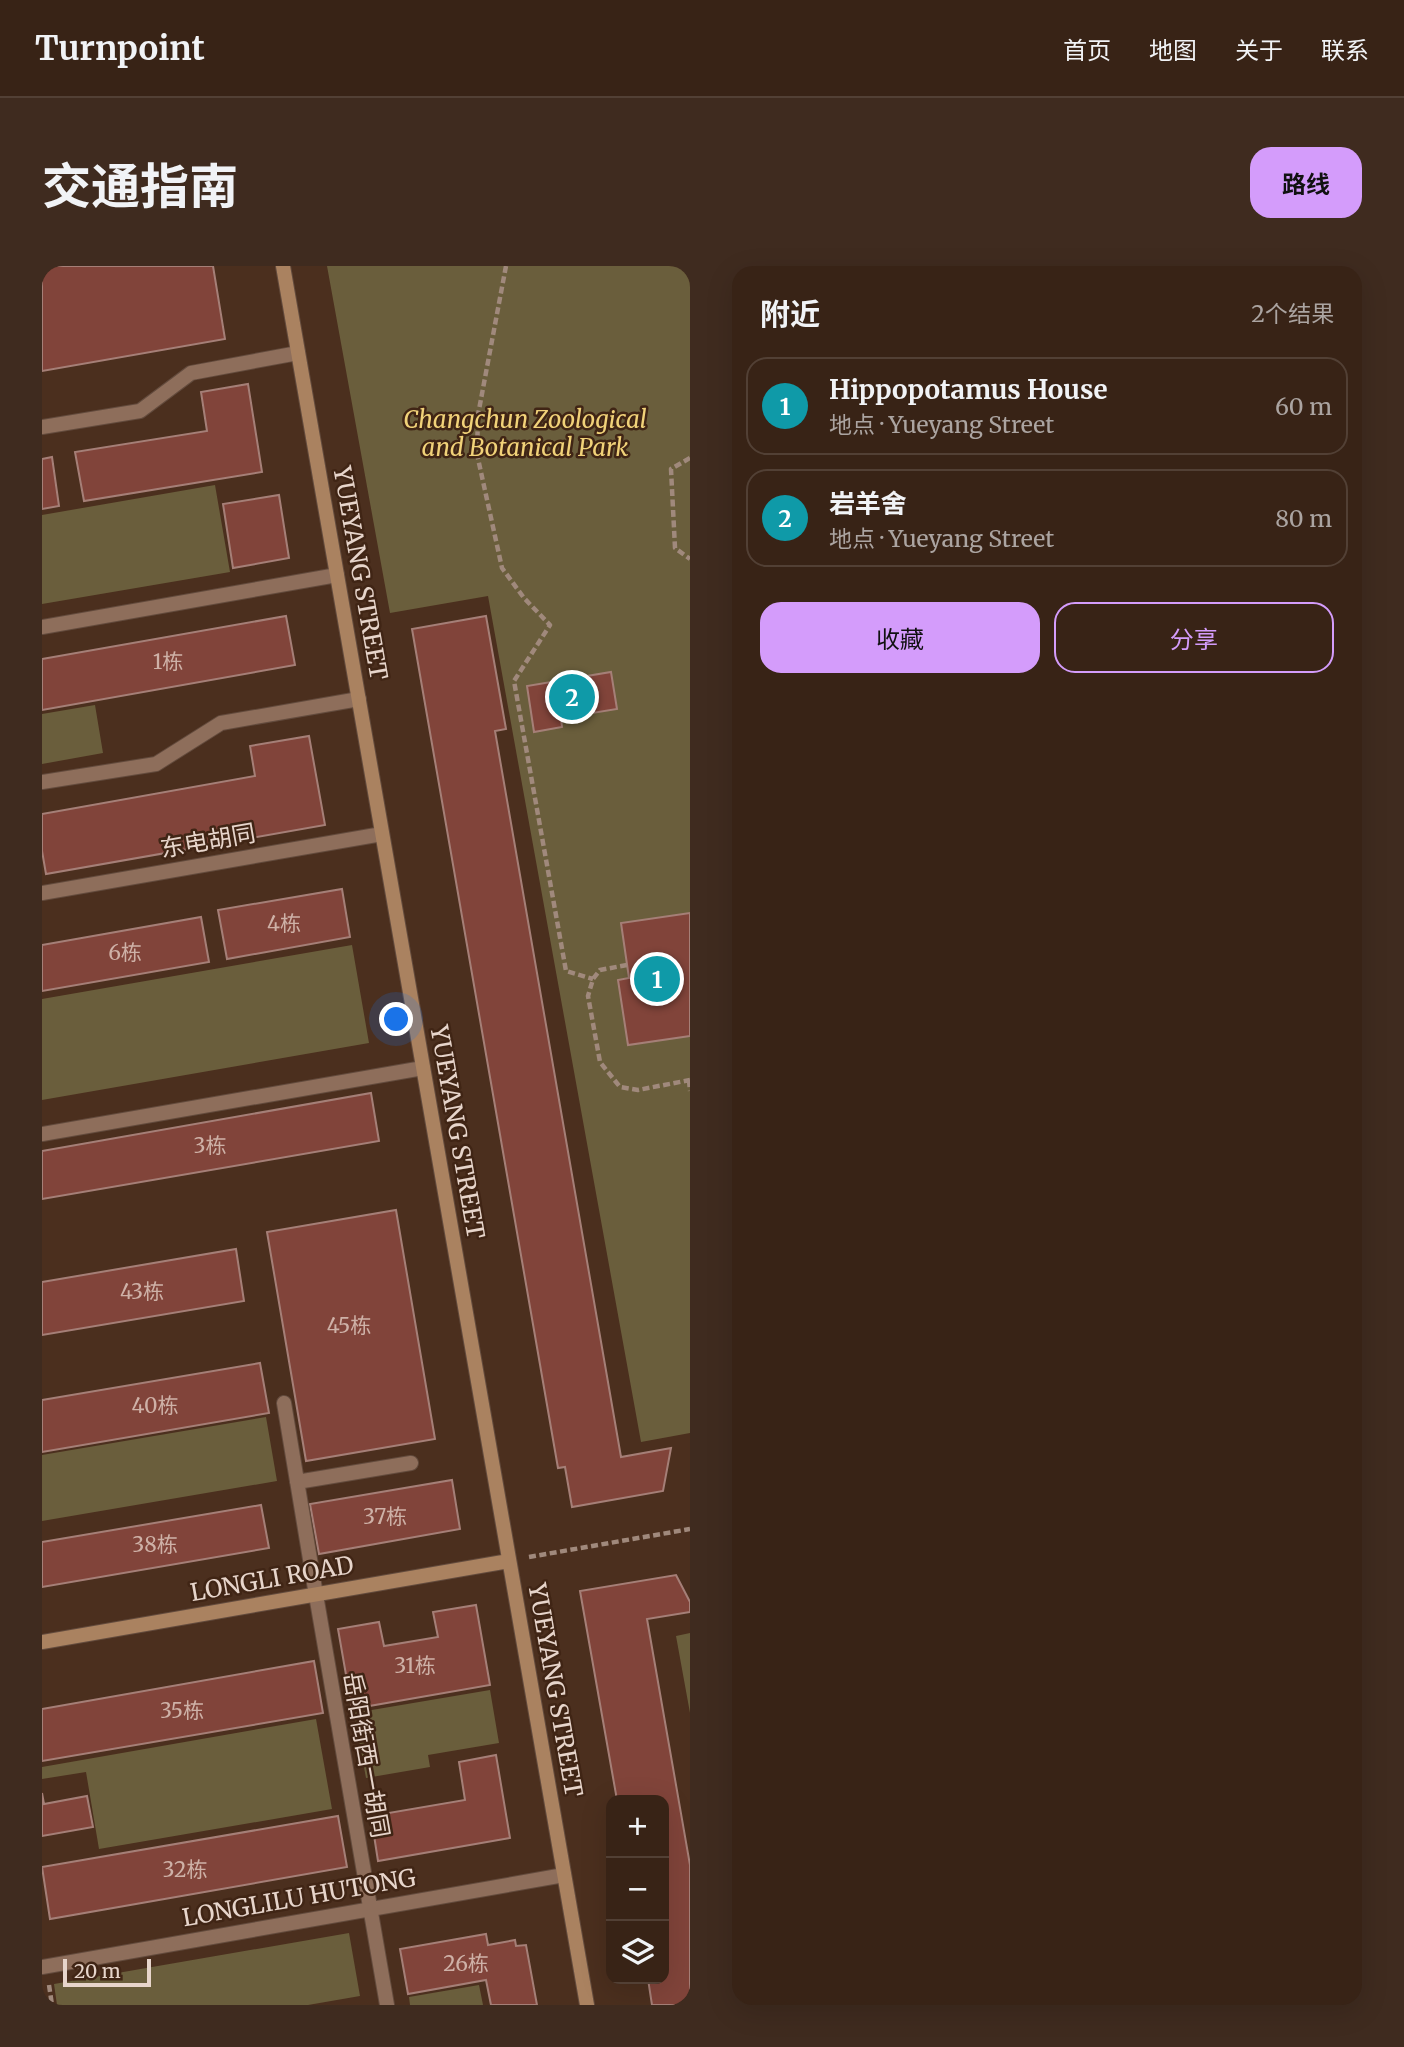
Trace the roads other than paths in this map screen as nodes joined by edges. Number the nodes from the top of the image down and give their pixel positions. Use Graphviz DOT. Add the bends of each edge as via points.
graph roads {
  1 [pos="283,266"];
  2 [pos="298,353"];
  3 [pos="42,427"];
  4 [pos="337,575"];
  5 [pos="42,627"];
  6 [pos="359,699"];
  7 [pos="42,782"];
  8 [pos="382,834"];
  9 [pos="42,893"];
  10 [pos="423,1068"];
  11 [pos="42,1134"];
  12 [pos="284,1403"];
  13 [pos="411,1463"];
  14 [pos="297,1482"];
  15 [pos="509,1560"];
  16 [pos="316,1595"];
  17 [pos="42,1642"];
  18 [pos="564,1875"];
  19 [pos="370,1909"];
  20 [pos="42,1967"];
  21 [pos="387,2005"];
  22 [pos="587,2005"];
  1 -- 2 [label="street, YUEYANG STREET"];
  2 -- 3 [label="street" via="191,373 140,411"];
  2 -- 4 [label="street, YUEYANG STREET"];
  4 -- 5 [label="street"];
  4 -- 6 [label="street, YUEYANG STREET"];
  6 -- 7 [label="street" via="221,723 156,764"];
  6 -- 8 [label="street, YUEYANG STREET"];
  8 -- 9 [label="street, 东电胡同"];
  8 -- 10 [label="street, YUEYANG STREET"];
  10 -- 11 [label="street"];
  10 -- 15 [label="street, YUEYANG STREET"];
  12 -- 14 [label="street, 岳阳街西一胡同"];
  13 -- 14 [label="street"];
  14 -- 16 [label="street, 岳阳街西一胡同"];
  15 -- 16 [label="street, LONGLI ROAD"];
  15 -- 18 [label="street, YUEYANG STREET"];
  16 -- 17 [label="street, LONGLI ROAD"];
  16 -- 19 [label="street, 岳阳街西一胡同"];
  18 -- 19 [label="street, LONGLILU HUTONG"];
  18 -- 22 [label="street, YUEYANG STREET"];
  19 -- 20 [label="street, LONGLILU HUTONG"];
  19 -- 21 [label="street, 岳阳街西一胡同"];
}
